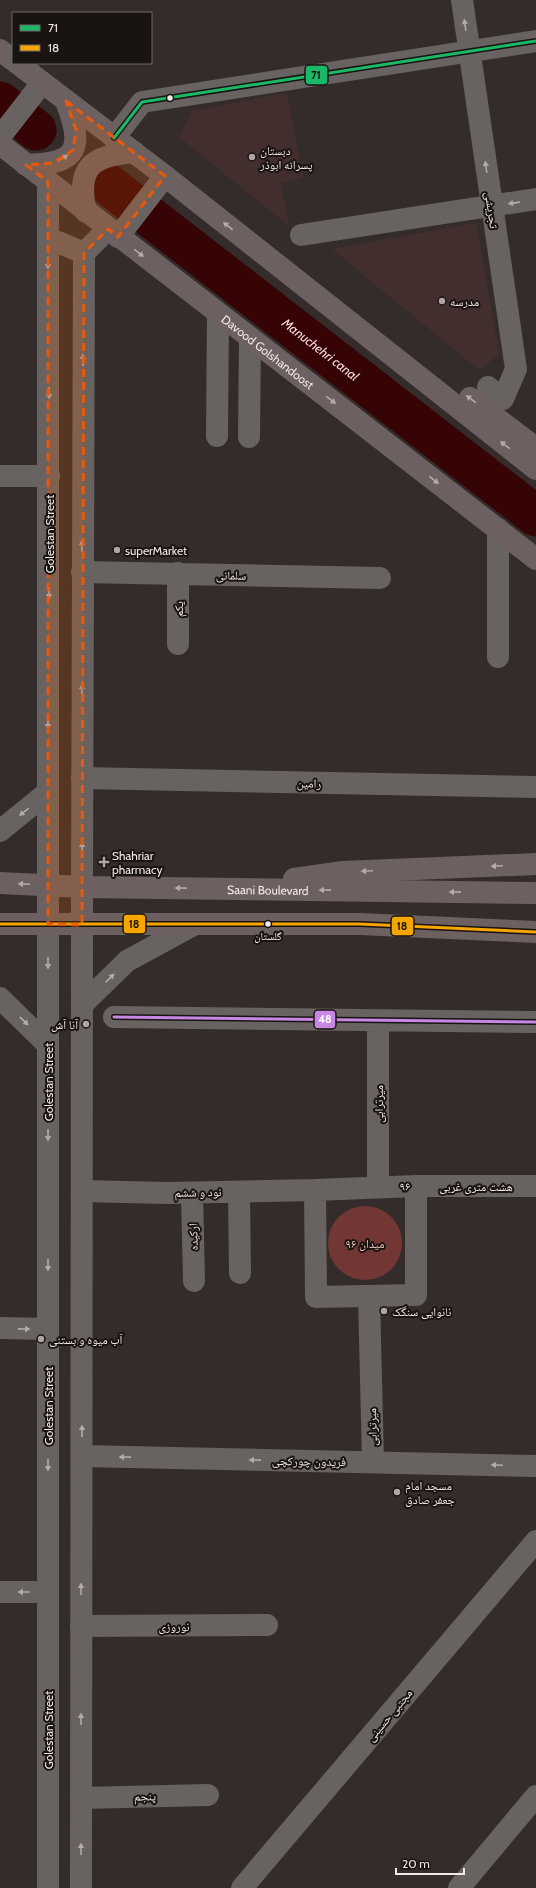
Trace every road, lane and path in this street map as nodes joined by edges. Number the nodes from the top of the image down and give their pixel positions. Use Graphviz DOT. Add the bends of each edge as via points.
graph roads {
  1 [pos="462,0"];
  2 [pos="536,41"];
  3 [pos="0,50"];
  4 [pos="469,51"];
  5 [pos="12,59"];
  6 [pos="18,64"];
  7 [pos="42,83"];
  8 [pos="66,101"];
  9 [pos="0,137"];
  10 [pos="114,138"];
  11 [pos="0,144"];
  12 [pos="134,152"];
  13 [pos="26,165"];
  14 [pos="165,176"];
  15 [pos="48,182"];
  16 [pos="536,200"];
  17 [pos="492,206"];
  18 [pos="86,212"];
  19 [pos="113,233"];
  20 [pos="301,235"];
  21 [pos="48,238"];
  22 [pos="250,244"];
  23 [pos="84,254"];
  24 [pos="218,314"];
  25 [pos="250,338"];
  26 [pos="488,387"];
  27 [pos="217,436"];
  28 [pos="250,437"];
  29 [pos="536,448"];
  30 [pos="536,469"];
  31 [pos="0,476"];
  32 [pos="49,476"];
  33 [pos="498,529"];
  34 [pos="536,559"];
  35 [pos="82,572"];
  36 [pos="178,574"];
  37 [pos="380,578"];
  38 [pos="178,644"];
  39 [pos="498,657"];
  40 [pos="82,778"];
  41 [pos="536,788"];
  42 [pos="48,792"];
  43 [pos="0,831"];
  44 [pos="536,864"];
  45 [pos="0,884"];
  46 [pos="48,885"];
  47 [pos="82,887"];
  48 [pos="220,889"];
  49 [pos="536,893"];
  50 [pos="0,924"];
  51 [pos="48,924"];
  52 [pos="82,924"];
  53 [pos="195,924"];
  54 [pos="489,931"];
  55 [pos="536,932"];
  56 [pos="536,938"];
  57 [pos="0,998"];
  58 [pos="82,1005"];
  59 [pos="114,1017"];
  60 [pos="378,1021"];
  61 [pos="536,1022"];
  62 [pos="48,1045"];
  63 [pos="416,1186"];
  64 [pos="536,1186"];
  65 [pos="378,1187"];
  66 [pos="315,1190"];
  67 [pos="82,1191"];
  68 [pos="239,1192"];
  69 [pos="192,1193"];
  70 [pos="240,1272"];
  71 [pos="194,1281"];
  72 [pos="369,1296"];
  73 [pos="0,1328"];
  74 [pos="48,1329"];
  75 [pos="82,1456"];
  76 [pos="372,1462"];
  77 [pos="536,1466"];
  78 [pos="536,1541"];
  79 [pos="0,1592"];
  80 [pos="48,1592"];
  81 [pos="267,1625"];
  82 [pos="81,1626"];
  83 [pos="208,1795"];
  84 [pos="536,1796"];
  85 [pos="81,1798"];
  86 [pos="48,1888"];
  87 [pos="81,1888"];
  88 [pos="242,1888"];
  89 [pos="459,1888"];
  4 -- 1 [label="street, تجریشی, one-way"];
  2 -- 4 [label="street"];
  3 -- 5 [label="main road"];
  4 -- 10 [label="street" via="142,102"];
  17 -- 4 [label="street, تجریشی, one-way"];
  6 -- 7 [label="main road"];
  7 -- 8 [label="main road"];
  7 -- 9 [label="street"];
  8 -- 10 [label="main road"];
  13 -- 8 [label="main road, one-way" via="53,163 65,159 73,150 76,130"];
  10 -- 12 [label="main road"];
  11 -- 13 [label="main road, Davood Golshandoost"];
  12 -- 14 [label="main road"];
  12 -- 18 [label="main road" via="111,154 92,164 83,182 82,197"];
  13 -- 15 [label="main road, Davood Golshandoost"];
  14 -- 19 [label="street"];
  22 -- 14 [label="main road, one-way"];
  15 -- 18 [label="main road, Davood Golshandoost"];
  15 -- 21 [label="street, Golestan Street"];
  16 -- 17 [label="street, one-way"];
  17 -- 20 [label="street"];
  17 -- 26 [label="street, تجریشی" via="516,368 503,399"];
  18 -- 19 [label="main road, Davood Golshandoost"];
  19 -- 23 [label="street"];
  19 -- 24 [label="main road, Davood Golshandoost, one-way"];
  21 -- 23 [label="street"];
  21 -- 32 [label="street, Golestan Street, one-way"];
  29 -- 22 [label="main road, one-way" via="442,378"];
  30 -- 22 [label="main road, one-way"];
  35 -- 23 [label="street, one-way"];
  24 -- 25 [label="main road, Davood Golshandoost"];
  24 -- 27 [label="street"];
  25 -- 28 [label="street"];
  25 -- 33 [label="main road, Davood Golshandoost, one-way"];
  31 -- 32 [label="street"];
  32 -- 42 [label="street, Golestan Street, one-way"];
  33 -- 34 [label="main road, Davood Golshandoost"];
  33 -- 39 [label="street"];
  35 -- 36 [label="street, سلمانی"];
  40 -- 35 [label="street, one-way"];
  36 -- 37 [label="street, سلمانی"];
  36 -- 38 [label="street, یکم"];
  40 -- 41 [label="street, رامین"];
  47 -- 40 [label="street, one-way"];
  42 -- 43 [label="street, one-way"];
  42 -- 46 [label="street, Golestan Street"];
  44 -- 48 [label="main road, one-way" via="343,872"];
  46 -- 45 [label="main road, Saani Boulevard, one-way"];
  46 -- 47 [label="main road, Saani Boulevard"];
  46 -- 51 [label="main road"];
  48 -- 47 [label="main road, Saani Boulevard, one-way"];
  47 -- 52 [label="main road"];
  49 -- 48 [label="main road, Saani Boulevard, one-way"];
  50 -- 51 [label="main road"];
  51 -- 52 [label="main road"];
  51 -- 62 [label="street, Golestan Street, one-way"];
  52 -- 53 [label="main road"];
  52 -- 58 [label="street"];
  53 -- 54 [label="main road" via="360,924"];
  58 -- 53 [label="street, one-way" via="127,961"];
  54 -- 55 [label="main road"];
  54 -- 56 [label="main road"];
  57 -- 62 [label="street, one-way"];
  58 -- 67 [label="street"];
  59 -- 60 [label="street"];
  60 -- 61 [label="street"];
  60 -- 65 [label="street, میرترابی"];
  62 -- 74 [label="street, Golestan Street, one-way"];
  63 -- 64 [label="street, هشت متری غربی"];
  63 -- 65 [label="street, ۹۶"];
  63 -- 72 [label="street, ۹۶" via="416,1295"];
  65 -- 66 [label="street, ۹۶"];
  66 -- 68 [label="street, نود و ششم"];
  66 -- 72 [label="street, ۹۶" via="316,1297"];
  67 -- 69 [label="street, نود و ششم"];
  75 -- 67 [label="street, one-way"];
  68 -- 69 [label="street, نود و ششم"];
  68 -- 70 [label="street"];
  69 -- 71 [label="street, ارکیده"];
  72 -- 76 [label="street, میرترابی"];
  73 -- 74 [label="street, one-way"];
  74 -- 80 [label="street, Golestan Street, one-way"];
  76 -- 75 [label="street, فریدون چورکچی, one-way"];
  82 -- 75 [label="street, one-way"];
  77 -- 76 [label="street, فریدون چورکچی, one-way"];
  78 -- 88 [label="street, مجتبی حسینی"];
  80 -- 79 [label="street, one-way"];
  80 -- 86 [label="street, Golestan Street"];
  81 -- 82 [label="street, نوروزی"];
  85 -- 82 [label="street, one-way"];
  83 -- 85 [label="street, پنجم"];
  84 -- 89 [label="street"];
  87 -- 85 [label="street, one-way"];
}
